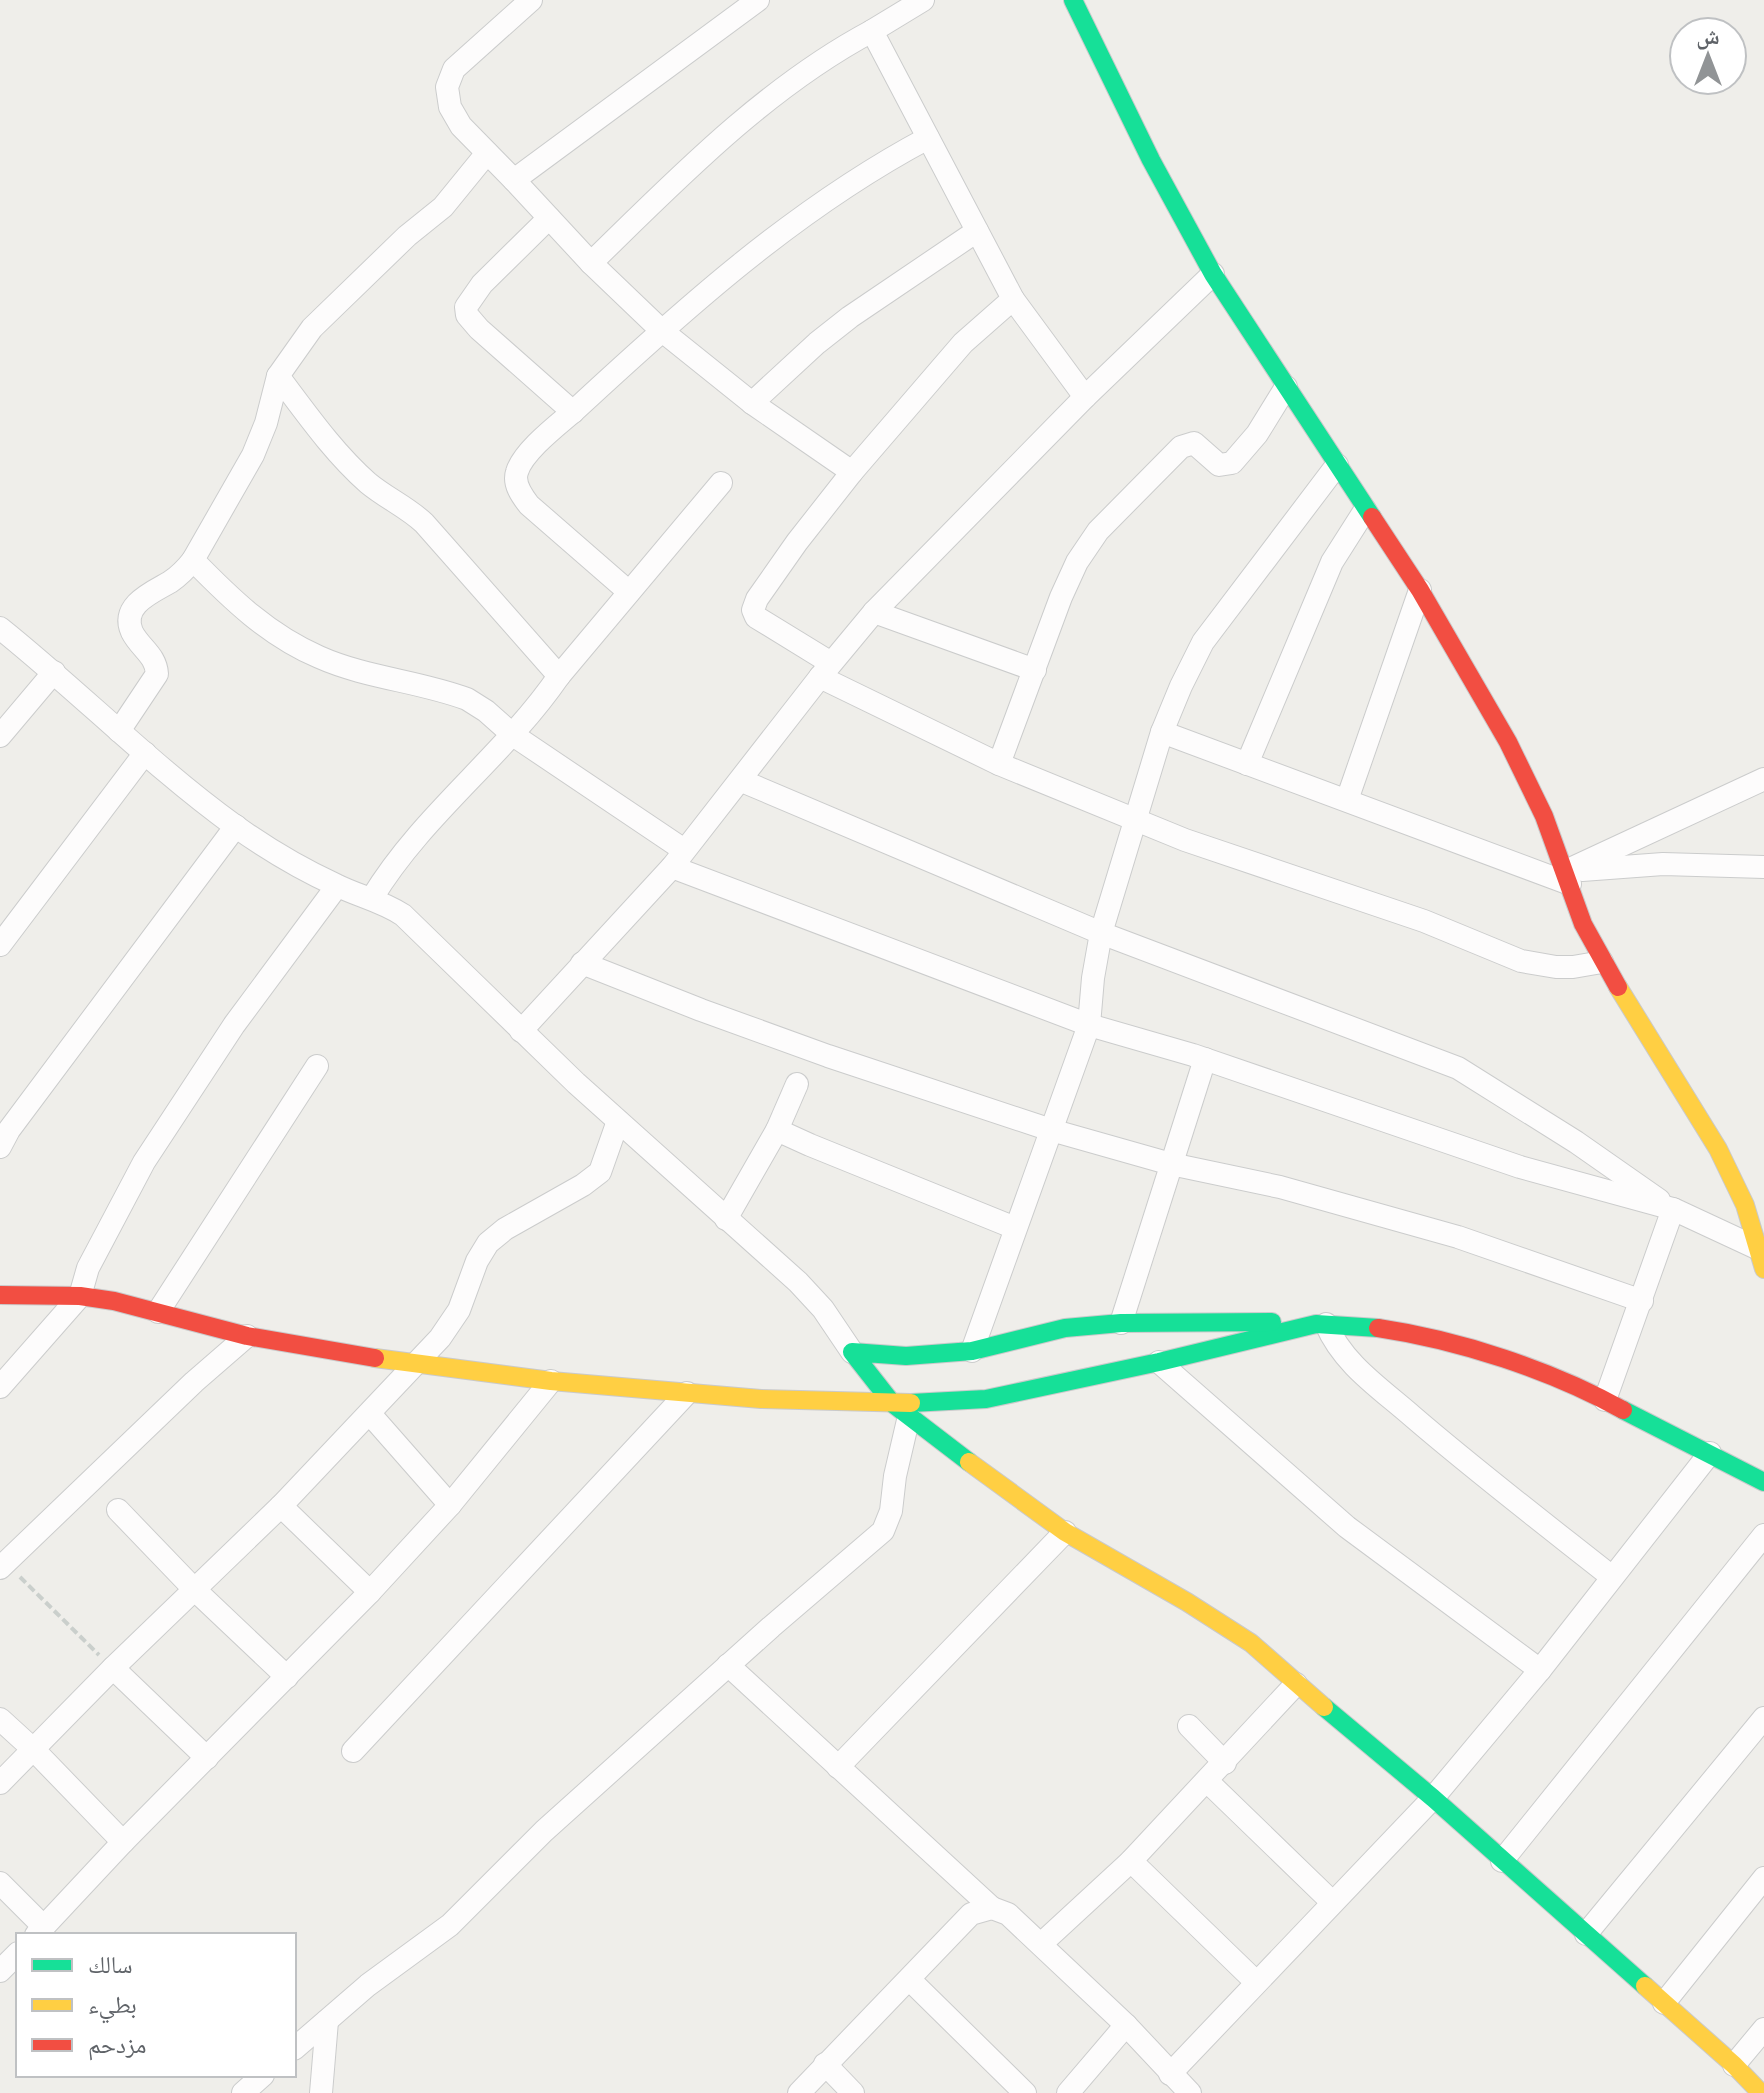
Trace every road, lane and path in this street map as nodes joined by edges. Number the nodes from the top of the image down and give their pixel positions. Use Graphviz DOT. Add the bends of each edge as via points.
graph roads {
  1 [pos="531,0"];
  2 [pos="758,0"];
  3 [pos="923,0"];
  4 [pos="1073,0"];
  5 [pos="872,31"];
  6 [pos="928,138"];
  7 [pos="487,153"];
  8 [pos="514,180"];
  9 [pos="549,218"];
  10 [pos="977,231"];
  11 [pos="591,263"];
  12 [pos="1213,274"];
  13 [pos="1013,299"];
  14 [pos="661,330"];
  15 [pos="278,376"];
  16 [pos="1286,387"];
  17 [pos="1085,397"];
  18 [pos="752,403"];
  19 [pos="573,412"];
  20 [pos="1337,465"];
  21 [pos="852,472"];
  22 [pos="721,483"];
  23 [pos="1365,510"];
  24 [pos="193,560"];
  25 [pos="1420,590"];
  26 [pos="629,592"];
  27 [pos="874,612"];
  28 [pos="0,628"];
  29 [pos="826,670"];
  30 [pos="1035,670"];
  31 [pos="54,672"];
  32 [pos="559,676"];
  33 [pos="119,731"];
  34 [pos="1162,732"];
  35 [pos="513,735"];
  36 [pos="0,736"];
  37 [pos="145,753"];
  38 [pos="999,764"];
  39 [pos="1247,764"];
  40 [pos="1764,779"];
  41 [pos="742,781"];
  42 [pos="1347,800"];
  43 [pos="1135,818"];
  44 [pos="236,826"];
  45 [pos="678,858"];
  46 [pos="1764,867"];
  47 [pos="1568,877"];
  48 [pos="337,886"];
  49 [pos="372,898"];
  50 [pos="1101,933"];
  51 [pos="0,945"];
  52 [pos="1602,962"];
  53 [pos="582,963"];
  54 [pos="1089,1025"];
  55 [pos="521,1031"];
  56 [pos="1205,1059"];
  57 [pos="317,1066"];
  58 [pos="797,1084"];
  59 [pos="618,1121"];
  60 [pos="777,1130"];
  61 [pos="1051,1130"];
  62 [pos="3,1135"];
  63 [pos="1171,1164"];
  64 [pos="1673,1209"];
  65 [pos="726,1219"];
  66 [pos="1015,1228"];
  67 [pos="1761,1259"];
  68 [pos="0,1295"];
  69 [pos="80,1296"];
  70 [pos="1642,1301"];
  71 [pos="158,1312"];
  72 [pos="1121,1323"];
  73 [pos="1321,1324"];
  74 [pos="247,1336"];
  75 [pos="972,1351"];
  76 [pos="852,1352"];
  77 [pos="1159,1362"];
  78 [pos="417,1364"];
  79 [pos="551,1381"];
  80 [pos="0,1387"];
  81 [pos="687,1393"];
  82 [pos="1605,1400"];
  83 [pos="901,1410"];
  84 [pos="370,1414"];
  85 [pos="1710,1453"];
  86 [pos="1764,1482"];
  87 [pos="450,1505"];
  88 [pos="281,1506"];
  89 [pos="118,1510"];
  90 [pos="1065,1532"];
  91 [pos="1764,1535"];
  92 [pos="3,1566"];
  93 [pos="1612,1577"];
  94 [pos="194,1589"];
  95 [pos="370,1592"];
  96 [pos="728,1665"];
  97 [pos="113,1668"];
  98 [pos="1540,1670"];
  99 [pos="287,1677"];
  100 [pos="1296,1684"];
  101 [pos="1764,1718"];
  102 [pos="0,1719"];
  103 [pos="1189,1726"];
  104 [pos="34,1750"];
  105 [pos="353,1751"];
  106 [pos="207,1758"];
  107 [pos="1225,1763"];
  108 [pos="838,1767"];
  109 [pos="1207,1781"];
  110 [pos="0,1783"];
  111 [pos="1433,1798"];
  112 [pos="123,1842"];
  113 [pos="1131,1861"];
  114 [pos="1502,1861"];
  115 [pos="1764,1878"];
  116 [pos="0,1883"];
  117 [pos="1332,1902"];
  118 [pos="992,1908"];
  119 [pos="40,1931"];
  120 [pos="1586,1934"];
  121 [pos="1041,1944"];
  122 [pos="16,1955"];
  123 [pos="0,1971"];
  124 [pos="910,1980"];
  125 [pos="1256,1982"];
  126 [pos="1664,2003"];
  127 [pos="327,2021"];
  128 [pos="1126,2025"];
  129 [pos="1764,2029"];
  130 [pos="296,2047"];
  131 [pos="825,2064"];
  132 [pos="1734,2065"];
  133 [pos="1170,2074"];
  134 [pos="261,2077"];
  135 [pos="243,2093"];
  136 [pos="321,2093"];
  137 [pos="799,2093"];
  138 [pos="853,2093"];
  139 [pos="1025,2093"];
  140 [pos="1068,2093"];
  141 [pos="1190,2093"];
  142 [pos="1761,2093"];
  1 -- 7 [label="street" via="450,77 448,97 454,115"];
  2 -- 8 [label="street"];
  3 -- 5 [label="street"];
  4 -- 12 [label="street"];
  5 -- 6 [label="street"];
  5 -- 11 [label="street" via="797,76"];
  6 -- 10 [label="street"];
  6 -- 14 [label="street" via="846,186"];
  7 -- 8 [label="street"];
  7 -- 15 [label="street" via="443,207 312,328"];
  8 -- 9 [label="street"];
  9 -- 11 [label="street"];
  9 -- 19 [label="street" via="466,307 479,329"];
  10 -- 13 [label="street"];
  10 -- 18 [label="street" via="850,317"];
  11 -- 14 [label="street"];
  12 -- 16 [label="street"];
  12 -- 17 [label="street"];
  13 -- 17 [label="street"];
  13 -- 21 [label="street" via="963,343"];
  14 -- 18 [label="street"];
  14 -- 19 [label="street"];
  15 -- 24 [label="street" via="253,455"];
  15 -- 32 [label="street" via="344,460 424,523"];
  16 -- 20 [label="street"];
  16 -- 30 [label="street" via="1232,463 1219,465 1194,443 1181,447 1098,531 1061,597"];
  17 -- 27 [label="street"];
  18 -- 21 [label="street"];
  19 -- 26 [label="street" via="524,460 516,481 529,505"];
  20 -- 23 [label="street"];
  20 -- 34 [label="street" via="1203,642"];
  21 -- 29 [label="street" via="779,565 753,610"];
  22 -- 26 [label="street"];
  23 -- 25 [label="street"];
  23 -- 39 [label="street" via="1332,562"];
  24 -- 33 [label="street" via="134,607 132,632 154,658 157,674"];
  24 -- 35 [label="street" via="238,606 285,640 320,658 467,699"];
  25 -- 42 [label="street"];
  25 -- 47 [label="street" via="1508,742"];
  26 -- 32 [label="street"];
  27 -- 29 [label="street"];
  27 -- 30 [label="street"];
  28 -- 31 [label="street"];
  29 -- 38 [label="street"];
  29 -- 41 [label="street"];
  30 -- 38 [label="street"];
  31 -- 33 [label="street"];
  31 -- 36 [label="street"];
  32 -- 35 [label="street"];
  33 -- 37 [label="street"];
  34 -- 39 [label="street"];
  34 -- 43 [label="street"];
  35 -- 45 [label="street"];
  35 -- 49 [label="street" via="398,859"];
  37 -- 44 [label="street"];
  37 -- 51 [label="street"];
  38 -- 43 [label="street"];
  39 -- 42 [label="street"];
  40 -- 47 [label="street"];
  41 -- 45 [label="street"];
  41 -- 50 [label="street"];
  42 -- 47 [label="street"];
  43 -- 50 [label="street"];
  43 -- 52 [label="street" via="1521,961 1556,967"];
  44 -- 48 [label="street"];
  44 -- 62 [label="street"];
  45 -- 53 [label="street"];
  45 -- 54 [label="street"];
  46 -- 47 [label="street" via="1663,864"];
  47 -- 52 [label="street"];
  48 -- 49 [label="street"];
  48 -- 69 [label="street" via="234,1025 144,1162 88,1268"];
  49 -- 55 [label="street" via="403,915"];
  50 -- 54 [label="street"];
  50 -- 64 [label="street" via="1458,1068"];
  52 -- 67 [label="street" via="1718,1149 1745,1205"];
  53 -- 55 [label="street"];
  53 -- 61 [label="street" via="800,1046"];
  54 -- 56 [label="street"];
  54 -- 61 [label="street"];
  55 -- 59 [label="street"];
  56 -- 63 [label="street"];
  56 -- 64 [label="street" via="1520,1167"];
  57 -- 71 [label="street"];
  58 -- 60 [label="street"];
  59 -- 65 [label="street"];
  59 -- 78 [label="street" via="600,1172 488,1243 451,1324"];
  60 -- 65 [label="street"];
  60 -- 66 [label="street"];
  61 -- 63 [label="street"];
  61 -- 66 [label="street"];
  63 -- 70 [label="street" via="1280,1187 1443,1232"];
  63 -- 72 [label="street"];
  64 -- 67 [label="street"];
  64 -- 70 [label="street"];
  65 -- 76 [label="street" via="798,1282"];
  66 -- 75 [label="street"];
  68 -- 69 [label="street"];
  69 -- 71 [label="street"];
  69 -- 80 [label="street"];
  70 -- 82 [label="street"];
  71 -- 74 [label="street"];
  72 -- 73 [label="street"];
  72 -- 75 [label="street" via="1065,1328"];
  73 -- 77 [label="street"];
  73 -- 82 [label="street" via="1426,1335"];
  73 -- 93 [label="street" via="1349,1361"];
  74 -- 78 [label="street"];
  74 -- 92 [label="street"];
  75 -- 76 [label="street" via="906,1356"];
  76 -- 83 [label="street"];
  77 -- 83 [label="street" via="986,1399"];
  77 -- 98 [label="street" via="1347,1527"];
  78 -- 79 [label="street"];
  78 -- 84 [label="street"];
  79 -- 81 [label="street"];
  79 -- 87 [label="street"];
  81 -- 83 [label="street"];
  81 -- 105 [label="street"];
  82 -- 85 [label="street"];
  83 -- 90 [label="street"];
  83 -- 96 [label="street" via="891,1511 883,1531"];
  84 -- 87 [label="street"];
  84 -- 88 [label="street"];
  85 -- 86 [label="street"];
  85 -- 93 [label="street"];
  87 -- 95 [label="street"];
  88 -- 94 [label="street"];
  88 -- 95 [label="street"];
  89 -- 94 [label="street"];
  90 -- 100 [label="street" via="1251,1643"];
  90 -- 108 [label="street"];
  91 -- 114 [label="street"];
  92 -- 97 [label="path"];
  93 -- 98 [label="street"];
  94 -- 97 [label="street"];
  94 -- 99 [label="street"];
  95 -- 99 [label="street"];
  96 -- 108 [label="street"];
  96 -- 127 [label="street" via="544,1831 450,1925"];
  97 -- 104 [label="street"];
  97 -- 106 [label="street"];
  98 -- 111 [label="street"];
  99 -- 106 [label="street"];
  100 -- 107 [label="street"];
  100 -- 111 [label="street"];
  101 -- 120 [label="street"];
  102 -- 104 [label="street"];
  103 -- 107 [label="street"];
  104 -- 110 [label="street"];
  104 -- 112 [label="street"];
  106 -- 112 [label="street"];
  107 -- 109 [label="street"];
  108 -- 118 [label="street"];
  109 -- 113 [label="street"];
  109 -- 117 [label="street"];
  111 -- 114 [label="street"];
  111 -- 117 [label="street"];
  112 -- 119 [label="street"];
  113 -- 121 [label="street"];
  113 -- 125 [label="street"];
  114 -- 120 [label="street"];
  115 -- 126 [label="street"];
  116 -- 119 [label="street"];
  117 -- 125 [label="street"];
  118 -- 121 [label="street" via="1008,1914"];
  118 -- 124 [label="street" via="971,1914"];
  120 -- 126 [label="street"];
  121 -- 128 [label="street"];
  122 -- 123 [label="street"];
  124 -- 131 [label="street"];
  124 -- 139 [label="street"];
  125 -- 133 [label="street"];
  126 -- 132 [label="street"];
  127 -- 130 [label="street"];
  127 -- 136 [label="street"];
  128 -- 133 [label="street"];
  128 -- 140 [label="street"];
  129 -- 132 [label="street"];
  131 -- 137 [label="street"];
  131 -- 138 [label="street"];
  132 -- 142 [label="street"];
  133 -- 141 [label="street"];
  134 -- 135 [label="street"];
}
